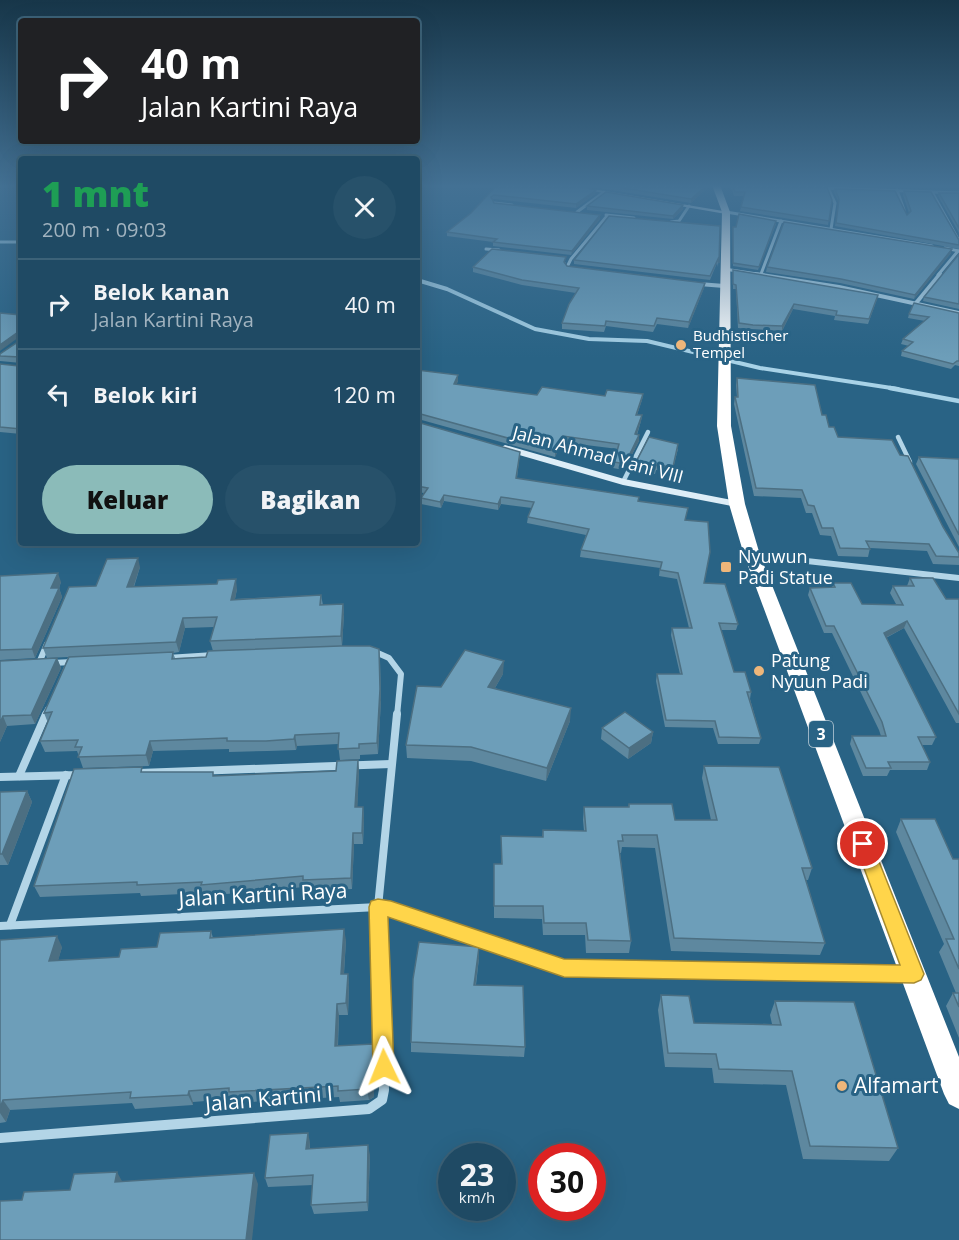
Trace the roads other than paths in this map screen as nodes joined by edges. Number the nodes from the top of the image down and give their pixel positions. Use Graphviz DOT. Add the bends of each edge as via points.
graph roads {
  1 [pos="585,243"];
  2 [pos="725,243"];
  3 [pos="773,243"];
  4 [pos="912,243"];
  5 [pos="486,249"];
  6 [pos="507,251"];
  7 [pos="959,251"];
  8 [pos="561,257"];
  9 [pos="571,259"];
  10 [pos="724,268"];
  11 [pos="582,270"];
  12 [pos="761,274"];
  13 [pos="691,283"];
  14 [pos="724,286"];
  15 [pos="916,303"];
  16 [pos="959,313"];
  17 [pos="648,432"];
  18 [pos="898,436"];
  19 [pos="493,445"];
  20 [pos="913,467"];
  21 [pos="623,482"];
  22 [pos="737,504"];
  23 [pos="752,555"];
  24 [pos="959,578"];
  25 [pos="48,641"];
  26 [pos="363,650"];
  27 [pos="222,655"];
  28 [pos="164,658"];
  29 [pos="69,662"];
  30 [pos="81,662"];
  31 [pos="29,663"];
  32 [pos="39,663"];
  33 [pos="64,672"];
  34 [pos="51,704"];
  35 [pos="391,764"];
  36 [pos="135,773"];
  37 [pos="89,774"];
  38 [pos="66,775"];
  39 [pos="19,776"];
  40 [pos="0,777"];
  41 [pos="378,907"];
  42 [pos="10,925"];
  43 [pos="0,926"];
  44 [pos="914,974"];
  45 [pos="959,1094"];
  46 [pos="0,1138"];
  1 -- 9 [label="street"];
  2 -- 10 [label="highway, 3"];
  3 -- 12 [label="street"];
  4 -- 7 [label="street"];
  5 -- 6 [label="street"];
  7 -- 15 [label="street"];
  8 -- 9 [label="street"];
  9 -- 11 [label="street" via="567,267"];
  10 -- 12 [label="street"];
  10 -- 14 [label="highway, 3"];
  12 -- 15 [label="street"];
  13 -- 14 [label="street"];
  14 -- 22 [label="highway, 3" via="724,426"];
  15 -- 16 [label="street"];
  17 -- 21 [label="street"];
  18 -- 20 [label="street"];
  19 -- 21 [label="street, Jalan Ahmad Yani VIII"];
  21 -- 22 [label="street, Jalan Ahmad Yani VIII"];
  22 -- 23 [label="highway, 3"];
  23 -- 24 [label="street"];
  23 -- 44 [label="highway, 3"];
  25 -- 32 [label="street"];
  26 -- 35 [label="street" via="387,655 401,674"];
  27 -- 28 [label="street"];
  29 -- 30 [label="street"];
  29 -- 32 [label="street"];
  29 -- 33 [label="street"];
  31 -- 32 [label="street"];
  34 -- 39 [label="street"];
  35 -- 36 [label="street"];
  35 -- 41 [label="street"];
  37 -- 38 [label="street"];
  38 -- 39 [label="street"];
  38 -- 42 [label="street"];
  39 -- 40 [label="street"];
  41 -- 42 [label="street, Jalan Kartini Raya"];
  41 -- 44 [label="street, Jalan Kartini Raya" via="564,968"];
  41 -- 46 [label="street, Jalan Kartini I" via="384,1090 377,1105 357,1110"];
  42 -- 43 [label="street, Jalan Kartini Raya"];
  44 -- 45 [label="highway, 3"];
}
